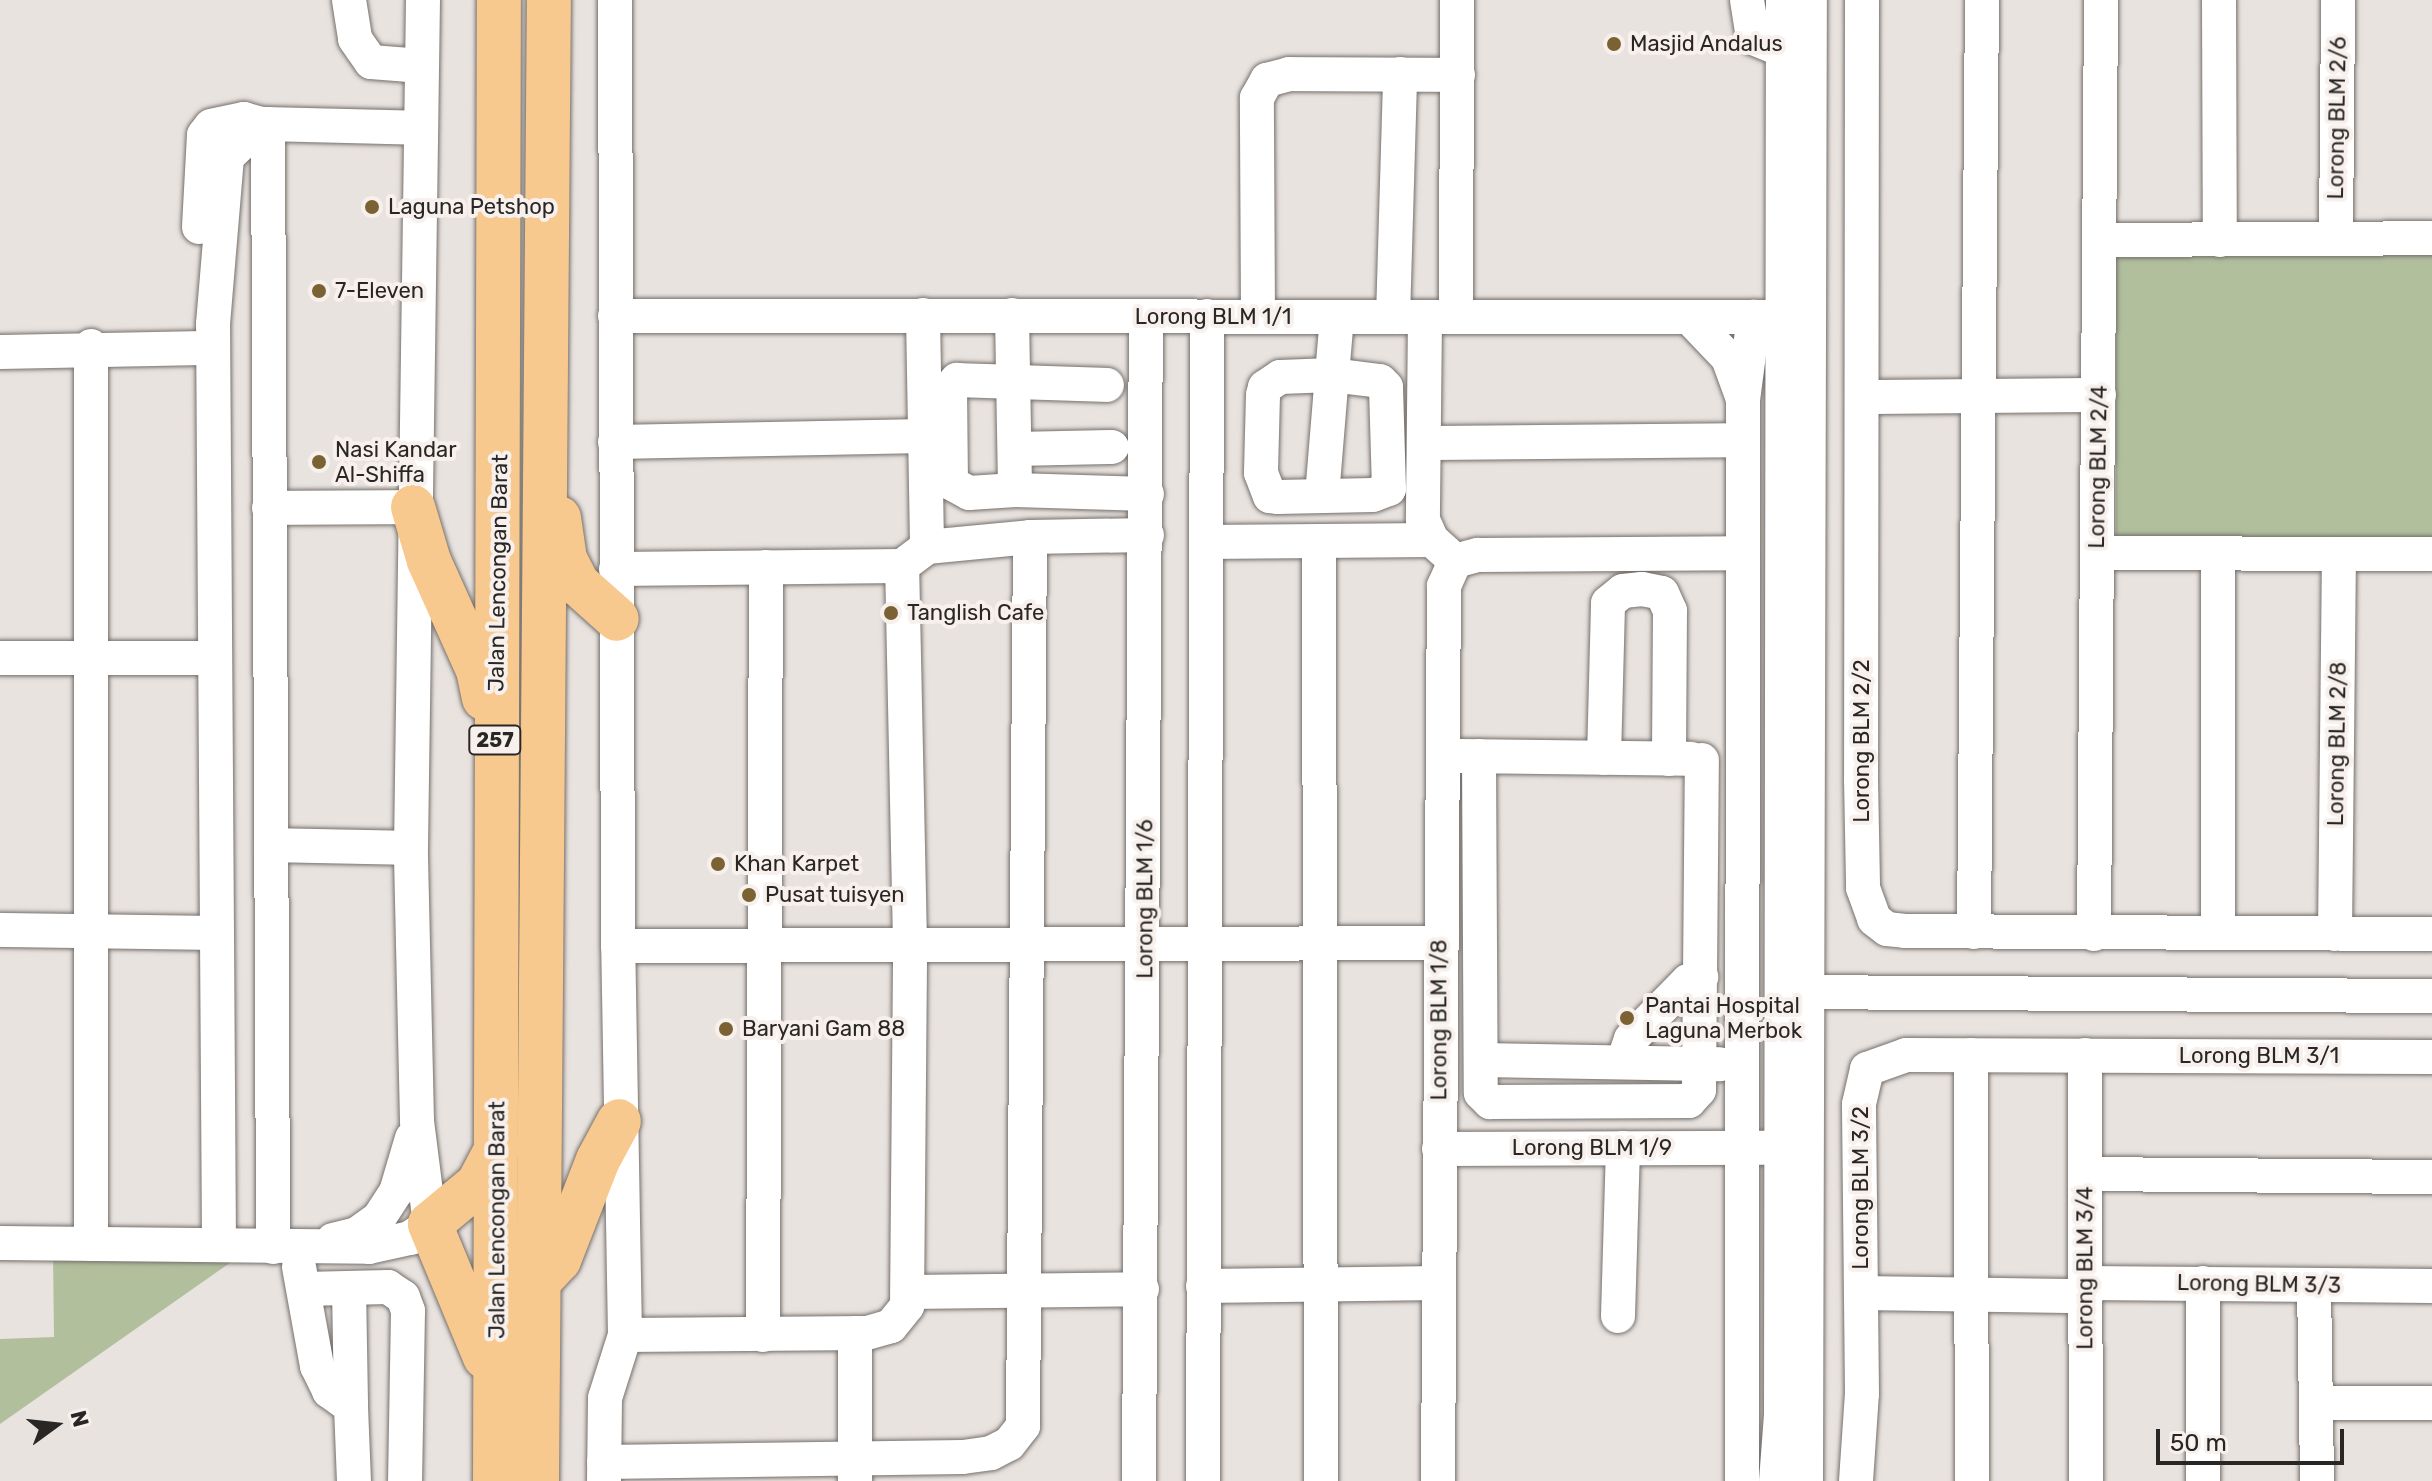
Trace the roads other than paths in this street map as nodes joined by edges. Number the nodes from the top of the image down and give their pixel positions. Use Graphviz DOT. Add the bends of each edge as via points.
graph roads {
  1 [pos="349,0"];
  2 [pos="423,0"];
  3 [pos="499,0"];
  4 [pos="549,0"];
  5 [pos="615,0"];
  6 [pos="1457,0"];
  7 [pos="1747,0"];
  8 [pos="1783,0"];
  9 [pos="1810,0"];
  10 [pos="1862,0"];
  11 [pos="1982,0"];
  12 [pos="2101,0"];
  13 [pos="2219,0"];
  14 [pos="2338,0"];
  15 [pos="1783,50"];
  16 [pos="422,66"];
  17 [pos="1400,74"];
  18 [pos="1458,75"];
  19 [pos="265,124"];
  20 [pos="421,128"];
  21 [pos="2336,237"];
  22 [pos="2432,238"];
  23 [pos="2099,240"];
  24 [pos="2220,240"];
  25 [pos="923,315"];
  26 [pos="1012,315"];
  27 [pos="615,316"];
  28 [pos="1146,316"];
  29 [pos="1207,316"];
  30 [pos="1258,317"];
  31 [pos="1337,317"];
  32 [pos="1425,317"];
  33 [pos="1689,317"];
  34 [pos="1782,317"];
  35 [pos="213,336"];
  36 [pos="91,346"];
  37 [pos="0,352"];
  38 [pos="1332,375"];
  39 [pos="1013,380"];
  40 [pos="1107,385"];
  41 [pos="1981,395"];
  42 [pos="2099,395"];
  43 [pos="1863,397"];
  44 [pos="1743,400"];
  45 [pos="925,436"];
  46 [pos="1743,440"];
  47 [pos="615,442"];
  48 [pos="1424,443"];
  49 [pos="1112,447"];
  50 [pos="1015,449"];
  51 [pos="543,471"];
  52 [pos="1015,490"];
  53 [pos="1147,494"];
  54 [pos="1322,496"];
  55 [pos="413,507"];
  56 [pos="269,508"];
  57 [pos="1147,535"];
  58 [pos="1030,537"];
  59 [pos="1206,542"];
  60 [pos="1319,542"];
  61 [pos="1444,551"];
  62 [pos="1743,553"];
  63 [pos="2097,553"];
  64 [pos="2218,554"];
  65 [pos="2339,554"];
  66 [pos="2432,554"];
  67 [pos="914,556"];
  68 [pos="766,567"];
  69 [pos="616,569"];
  70 [pos="617,619"];
  71 [pos="92,657"];
  72 [pos="0,658"];
  73 [pos="215,658"];
  74 [pos="494,751"];
  75 [pos="1442,756"];
  76 [pos="1479,756"];
  77 [pos="1604,758"];
  78 [pos="1686,759"];
  79 [pos="1744,760"];
  80 [pos="271,845"];
  81 [pos="411,848"];
  82 [pos="0,930"];
  83 [pos="90,931"];
  84 [pos="1974,932"];
  85 [pos="217,933"];
  86 [pos="2218,933"];
  87 [pos="2094,934"];
  88 [pos="2335,934"];
  89 [pos="2432,934"];
  90 [pos="910,943"];
  91 [pos="1027,943"];
  92 [pos="1203,943"];
  93 [pos="1323,943"];
  94 [pos="1439,943"];
  95 [pos="763,944"];
  96 [pos="1145,944"];
  97 [pos="618,946"];
  98 [pos="1701,977"];
  99 [pos="1795,992"];
  100 [pos="2432,996"];
  101 [pos="1971,1055"];
  102 [pos="2085,1055"];
  103 [pos="2432,1057"];
  104 [pos="1481,1060"];
  105 [pos="1623,1062"];
  106 [pos="1700,1063"];
  107 [pos="1744,1064"];
  108 [pos="417,1121"];
  109 [pos="619,1121"];
  110 [pos="498,1146"];
  111 [pos="1623,1148"];
  112 [pos="1744,1148"];
  113 [pos="1794,1148"];
  114 [pos="1439,1149"];
  115 [pos="2085,1174"];
  116 [pos="2432,1177"];
  117 [pos="430,1224"];
  118 [pos="0,1243"];
  119 [pos="91,1244"];
  120 [pos="219,1245"];
  121 [pos="291,1247"];
  122 [pos="540,1279"];
  123 [pos="1439,1283"];
  124 [pos="2203,1283"];
  125 [pos="1321,1285"];
  126 [pos="2314,1285"];
  127 [pos="1203,1286"];
  128 [pos="2432,1286"];
  129 [pos="349,1288"];
  130 [pos="304,1289"];
  131 [pos="1142,1289"];
  132 [pos="2086,1289"];
  133 [pos="1027,1291"];
  134 [pos="909,1292"];
  135 [pos="1861,1293"];
  136 [pos="1973,1294"];
  137 [pos="1618,1316"];
  138 [pos="855,1333"];
  139 [pos="625,1335"];
  140 [pos="763,1335"];
  141 [pos="2317,1403"];
  142 [pos="2432,1403"];
  143 [pos="351,1407"];
  144 [pos="496,1407"];
  145 [pos="855,1471"];
  146 [pos="604,1472"];
  147 [pos="354,1481"];
  148 [pos="405,1481"];
  149 [pos="495,1481"];
  150 [pos="537,1481"];
  151 [pos="1139,1481"];
  152 [pos="1203,1481"];
  153 [pos="1321,1481"];
  154 [pos="1438,1481"];
  155 [pos="1742,1481"];
  156 [pos="1776,1481"];
  157 [pos="1806,1481"];
  158 [pos="1856,1481"];
  159 [pos="1972,1481"];
  160 [pos="2086,1481"];
  161 [pos="2203,1481"];
  162 [pos="2317,1481"];
  1 -- 16 [label="street" via="355,39 371,62"];
  2 -- 16 [label="street"];
  3 -- 74 [label="highway, Jalan Lencongan Barat / 257"];
  4 -- 51 [label="highway, Jalan Lencongan Barat / 257"];
  5 -- 27 [label="street"];
  6 -- 18 [label="street"];
  7 -- 15 [label="street" via="1753,38"];
  8 -- 15 [label="street"];
  9 -- 34 [label="street"];
  10 -- 43 [label="street, Lorong BLM 2/2"];
  11 -- 41 [label="street"];
  12 -- 23 [label="street, Lorong BLM 2/4"];
  13 -- 24 [label="street"];
  14 -- 21 [label="street, Lorong BLM 2/6"];
  15 -- 34 [label="street"];
  16 -- 20 [label="street"];
  17 -- 18 [label="street"];
  17 -- 30 [label="street" via="1289,74 1267,80 1257,98"];
  17 -- 32 [label="street"];
  18 -- 32 [label="street"];
  19 -- 20 [label="street"];
  19 -- 35 [label="street" via="227,157"];
  19 -- 56 [label="street"];
  20 -- 55 [label="street"];
  21 -- 22 [label="street"];
  21 -- 24 [label="street"];
  23 -- 24 [label="street"];
  23 -- 42 [label="street, Lorong BLM 2/4"];
  25 -- 26 [label="street, Lorong BLM 1/1"];
  25 -- 27 [label="street, Lorong BLM 1/1"];
  25 -- 45 [label="street"];
  26 -- 28 [label="street, Lorong BLM 1/1"];
  26 -- 39 [label="street"];
  27 -- 47 [label="street"];
  28 -- 29 [label="street, Lorong BLM 1/1"];
  28 -- 53 [label="street, Lorong BLM 1/6"];
  29 -- 30 [label="street, Lorong BLM 1/1"];
  29 -- 59 [label="street"];
  30 -- 31 [label="street, Lorong BLM 1/1"];
  31 -- 32 [label="street, Lorong BLM 1/1"];
  31 -- 38 [label="street"];
  32 -- 33 [label="street, Lorong BLM 1/1"];
  32 -- 48 [label="street"];
  33 -- 34 [label="street, Lorong BLM 1/1"];
  33 -- 44 [label="street" via="1728,358"];
  34 -- 44 [label="street"];
  34 -- 99 [label="street"];
  35 -- 36 [label="street"];
  35 -- 73 [label="street"];
  36 -- 37 [label="street"];
  36 -- 71 [label="street"];
  38 -- 54 [label="street"];
  38 -- 54 [label="street" via="1380,381 1386,387 1390,484 1373,495"];
  38 -- 54 [label="street" via="1280,377 1263,395 1265,490 1277,497"];
  39 -- 40 [label="street"];
  39 -- 50 [label="street"];
  39 -- 52 [label="street" via="968,377 950,388 951,483 969,493"];
  41 -- 42 [label="street"];
  41 -- 43 [label="street"];
  41 -- 84 [label="street"];
  42 -- 63 [label="street, Lorong BLM 2/4"];
  43 -- 84 [label="street, Lorong BLM 2/2" via="1863,888 1874,919 1887,929"];
  44 -- 46 [label="street"];
  45 -- 47 [label="street"];
  45 -- 67 [label="street"];
  46 -- 48 [label="street"];
  46 -- 62 [label="street"];
  47 -- 69 [label="street"];
  48 -- 61 [label="street" via="1423,520"];
  49 -- 50 [label="street"];
  50 -- 52 [label="street"];
  51 -- 70 [label="highway" via="557,502 565,559 590,598"];
  51 -- 122 [label="highway, Jalan Lencongan Barat / 257"];
  52 -- 53 [label="street"];
  53 -- 57 [label="street, Lorong BLM 1/6"];
  55 -- 56 [label="street"];
  55 -- 74 [label="highway" via="429,561 478,670"];
  55 -- 81 [label="street"];
  56 -- 80 [label="street"];
  57 -- 58 [label="street"];
  57 -- 96 [label="street, Lorong BLM 1/6"];
  58 -- 67 [label="street"];
  58 -- 91 [label="street"];
  59 -- 60 [label="street"];
  59 -- 92 [label="street"];
  60 -- 61 [label="street"];
  60 -- 93 [label="street"];
  61 -- 62 [label="street"];
  61 -- 75 [label="street, Lorong BLM 1/8"];
  62 -- 79 [label="street"];
  63 -- 64 [label="street"];
  63 -- 87 [label="street, Lorong BLM 2/4"];
  64 -- 65 [label="street"];
  64 -- 86 [label="street"];
  65 -- 66 [label="street"];
  65 -- 88 [label="street, Lorong BLM 2/8"];
  67 -- 68 [label="street"];
  67 -- 90 [label="street"];
  68 -- 69 [label="street"];
  68 -- 95 [label="street"];
  69 -- 70 [label="street"];
  70 -- 97 [label="street"];
  71 -- 72 [label="street"];
  71 -- 73 [label="street"];
  71 -- 83 [label="street"];
  73 -- 85 [label="street"];
  74 -- 110 [label="highway, Jalan Lencongan Barat / 257"];
  75 -- 76 [label="street"];
  75 -- 94 [label="street, Lorong BLM 1/8"];
  76 -- 77 [label="street"];
  76 -- 104 [label="street"];
  77 -- 78 [label="street"];
  77 -- 78 [label="street" via="1608,603 1623,591 1642,589 1662,593 1670,611"];
  78 -- 79 [label="street"];
  78 -- 98 [label="street"];
  79 -- 107 [label="street"];
  80 -- 81 [label="street"];
  80 -- 121 [label="street"];
  81 -- 108 [label="street"];
  82 -- 83 [label="street"];
  83 -- 85 [label="street"];
  83 -- 119 [label="street"];
  84 -- 87 [label="street, Lorong BLM 2/2"];
  85 -- 120 [label="street"];
  86 -- 87 [label="street, Lorong BLM 2/2"];
  86 -- 88 [label="street, Lorong BLM 2/2"];
  88 -- 89 [label="street, Lorong BLM 2/2"];
  90 -- 91 [label="street"];
  90 -- 95 [label="street"];
  90 -- 134 [label="street"];
  91 -- 96 [label="street"];
  91 -- 133 [label="street"];
  92 -- 93 [label="street"];
  92 -- 96 [label="street"];
  92 -- 127 [label="street"];
  93 -- 94 [label="street"];
  93 -- 125 [label="street"];
  94 -- 114 [label="street, Lorong BLM 1/8"];
  95 -- 97 [label="street"];
  95 -- 140 [label="street"];
  96 -- 131 [label="street, Lorong BLM 1/6"];
  97 -- 109 [label="street"];
  98 -- 105 [label="street" via="1688,981 1631,1039"];
  98 -- 106 [label="street"];
  99 -- 100 [label="street"];
  99 -- 113 [label="street"];
  101 -- 102 [label="street, Lorong BLM 3/2"];
  101 -- 135 [label="street, Lorong BLM 3/2" via="1889,1057 1867,1069"];
  101 -- 136 [label="street"];
  102 -- 103 [label="street, Lorong BLM 3/1"];
  102 -- 115 [label="street, Lorong BLM 3/4"];
  104 -- 105 [label="street"];
  104 -- 106 [label="street" via="1481,1093 1490,1102 1689,1101 1699,1090"];
  105 -- 106 [label="street"];
  106 -- 107 [label="street"];
  107 -- 112 [label="street"];
  108 -- 117 [label="street"];
  108 -- 121 [label="street" via="396,1192 379,1218 357,1234"];
  109 -- 122 [label="highway" via="559,1260"];
  109 -- 139 [label="street"];
  110 -- 117 [label="highway" via="478,1184"];
  110 -- 144 [label="highway, Jalan Lencongan Barat / 257"];
  111 -- 112 [label="street, Lorong BLM 1/9"];
  111 -- 114 [label="street, Lorong BLM 1/9"];
  111 -- 137 [label="street"];
  112 -- 113 [label="street, Lorong BLM 1/9"];
  112 -- 155 [label="street"];
  113 -- 156 [label="street"];
  113 -- 157 [label="street"];
  114 -- 123 [label="street, Lorong BLM 1/8"];
  115 -- 116 [label="street"];
  115 -- 132 [label="street, Lorong BLM 3/4"];
  117 -- 121 [label="street" via="410,1238 369,1247"];
  117 -- 144 [label="highway" via="482,1343"];
  118 -- 119 [label="street"];
  119 -- 120 [label="street"];
  120 -- 121 [label="street"];
  121 -- 130 [label="street"];
  122 -- 150 [label="highway, Jalan Lencongan Barat / 257"];
  123 -- 125 [label="street"];
  123 -- 154 [label="street, Lorong BLM 1/8"];
  124 -- 126 [label="street, Lorong BLM 3/3"];
  124 -- 132 [label="street, Lorong BLM 3/3"];
  124 -- 161 [label="street"];
  125 -- 127 [label="street"];
  125 -- 153 [label="street"];
  126 -- 128 [label="street, Lorong BLM 3/3"];
  126 -- 141 [label="street"];
  127 -- 152 [label="street"];
  129 -- 130 [label="street"];
  129 -- 143 [label="street"];
  129 -- 148 [label="street" via="397,1289 408,1311"];
  130 -- 143 [label="street" via="322,1380"];
  131 -- 133 [label="street"];
  131 -- 151 [label="street, Lorong BLM 1/6"];
  132 -- 136 [label="street, Lorong BLM 3/3"];
  132 -- 160 [label="street, Lorong BLM 3/4"];
  133 -- 134 [label="street"];
  133 -- 145 [label="street" via="1026,1408 1023,1426 1009,1444 991,1453"];
  134 -- 138 [label="street" via="902,1317 891,1326"];
  135 -- 136 [label="street, Lorong BLM 3/3"];
  135 -- 158 [label="street, Lorong BLM 3/2"];
  136 -- 159 [label="street"];
  138 -- 140 [label="street"];
  138 -- 145 [label="street"];
  139 -- 140 [label="street"];
  139 -- 146 [label="street" via="605,1398"];
  141 -- 142 [label="street"];
  141 -- 162 [label="street"];
  143 -- 147 [label="street"];
  144 -- 149 [label="highway, Jalan Lencongan Barat / 257"];
  145 -- 146 [label="street"];
}
